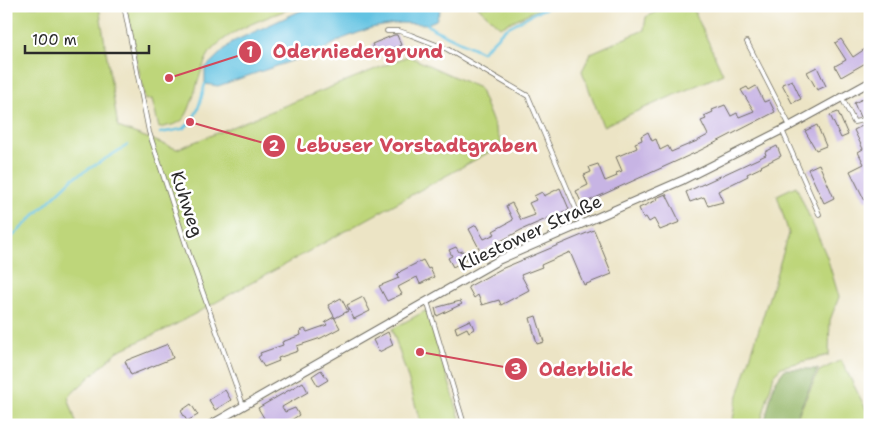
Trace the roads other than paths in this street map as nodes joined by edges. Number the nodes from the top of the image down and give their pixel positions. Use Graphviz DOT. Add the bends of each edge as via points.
graph roads {
  1 [pos="124,6"];
  2 [pos="387,31"];
  3 [pos="747,42"];
  4 [pos="869,86"];
  5 [pos="842,98"];
  6 [pos="864,120"];
  7 [pos="790,126"];
  8 [pos="782,130"];
  9 [pos="819,214"];
  10 [pos="582,223"];
  11 [pos="427,301"];
  12 [pos="243,405"];
  13 [pos="464,424"];
  14 [pos="210,425"];
  1 -- 12 [label="lane, Kuhweg" via="149,132"];
  2 -- 10 [label="lane" via="411,34 447,49 528,96"];
  3 -- 7 [label="lane"];
  4 -- 5 [label="street, Kliestower Straße"];
  5 -- 6 [label="lane" via="854,122"];
  5 -- 7 [label="street, Kliestower Straße"];
  7 -- 8 [label="street, Kliestower Straße"];
  8 -- 9 [label="lane"];
  8 -- 10 [label="street, Kliestower Straße" via="683,180"];
  10 -- 11 [label="street, Kliestower Straße" via="499,260"];
  11 -- 12 [label="street, Kliestower Straße"];
  11 -- 13 [label="lane"];
  12 -- 14 [label="street, Kliestower Straße"];
}
